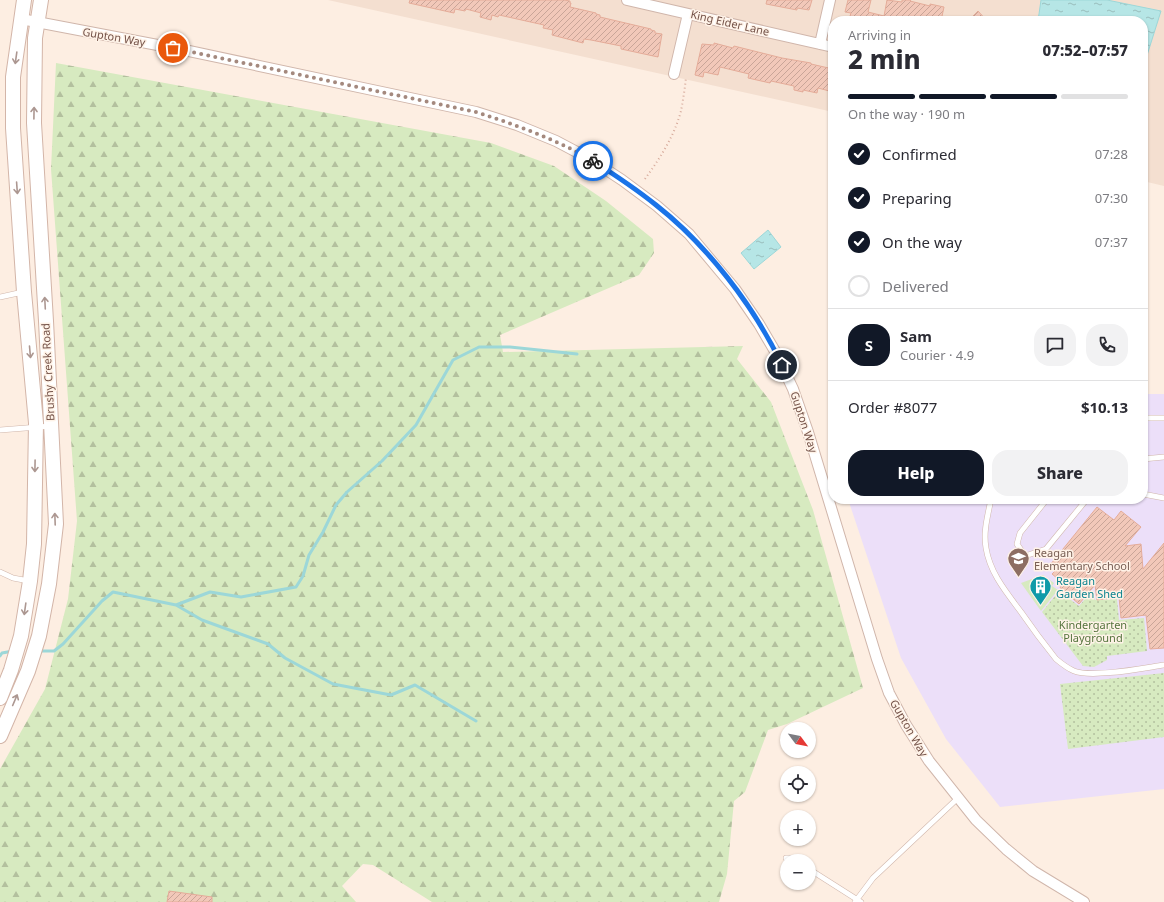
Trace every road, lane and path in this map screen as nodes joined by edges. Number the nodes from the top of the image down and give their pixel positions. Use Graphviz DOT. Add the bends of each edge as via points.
graph roads {
  1 [pos="24,0"];
  2 [pos="41,0"];
  3 [pos="626,0"];
  4 [pos="830,0"];
  5 [pos="688,14"];
  6 [pos="21,19"];
  7 [pos="38,23"];
  8 [pos="820,44"];
  9 [pos="828,46"];
  10 [pos="674,74"];
  11 [pos="686,77"];
  12 [pos="645,179"];
  13 [pos="24,292"];
  14 [pos="0,297"];
  15 [pos="1148,418"];
  16 [pos="1164,418"];
  17 [pos="51,426"];
  18 [pos="36,427"];
  19 [pos="0,430"];
  20 [pos="1164,457"];
  21 [pos="1148,459"];
  22 [pos="828,493"];
  23 [pos="1148,495"];
  24 [pos="1164,498"];
  25 [pos="831,504"];
  26 [pos="990,504"];
  27 [pos="1043,504"];
  28 [pos="1083,504"];
  29 [pos="0,572"];
  30 [pos="30,581"];
  31 [pos="1164,666"];
  32 [pos="0,698"];
  33 [pos="0,736"];
  34 [pos="959,798"];
  35 [pos="816,873"];
  36 [pos="858,901"];
  37 [pos="1084,902"];
  1 -- 6 [label="main road, Brushy Creek Road"];
  2 -- 7 [label="main road, Brushy Creek Road"];
  3 -- 5 [label="street, King Eider Lane"];
  4 -- 8 [label="street"];
  5 -- 8 [label="street, King Eider Lane"];
  5 -- 10 [label="street"];
  6 -- 7 [label="street, Gupton Way"];
  6 -- 13 [label="main road, Brushy Creek Road, one-way" via="13,77 13,128"];
  17 -- 7 [label="main road, Brushy Creek Road, one-way" via="34,123 35,38"];
  7 -- 22 [label="street, Gupton Way" via="188,50 476,112 556,141 590,159 657,206 689,234 735,288 776,353 793,389"];
  8 -- 9 [label="street, King Eider Lane"];
  11 -- 12 [label="path" via="681,111 671,138"];
  13 -- 14 [label="lane"];
  13 -- 18 [label="main road, Brushy Creek Road, one-way"];
  15 -- 16 [label="lane"];
  17 -- 18 [label="lane"];
  33 -- 17 [label="main road, Brushy Creek Road, one-way" via="28,671 39,636 49,584 56,524"];
  18 -- 19 [label="lane"];
  18 -- 30 [label="main road, Brushy Creek Road, one-way" via="34,544"];
  20 -- 21 [label="lane"];
  23 -- 24 [label="lane"];
  25 -- 34 [label="street, Gupton Way" via="889,693 929,762"];
  26 -- 31 [label="lane" via="986,525 986,547 990,565 1007,594 1056,659 1065,667 1089,674"];
  27 -- 28 [label="lane" via="1020,533 1017,544 1025,556 1046,549"];
  29 -- 30 [label="lane" via="13,578"];
  30 -- 32 [label="main road, Brushy Creek Road, one-way" via="23,628"];
  34 -- 36 [label="lane" via="873,878"];
  34 -- 37 [label="street, Gupton Way" via="976,820 1022,862"];
  35 -- 36 [label="lane"];
}
